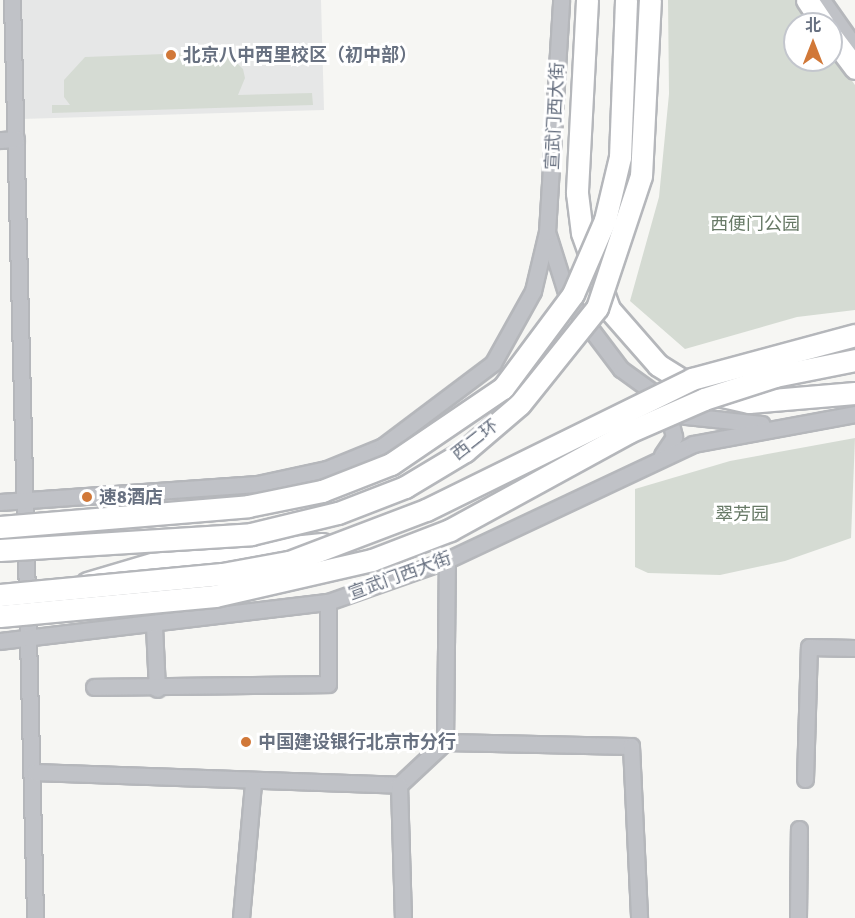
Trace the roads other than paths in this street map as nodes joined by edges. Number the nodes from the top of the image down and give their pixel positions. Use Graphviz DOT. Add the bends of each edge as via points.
graph roads {
  1 [pos="12,0"];
  2 [pos="561,0"];
  3 [pos="587,0"];
  4 [pos="626,0"];
  5 [pos="650,0"];
  6 [pos="822,0"];
  7 [pos="855,47"];
  8 [pos="843,52"];
  9 [pos="855,68"];
  10 [pos="16,140"];
  11 [pos="0,141"];
  12 [pos="547,232"];
  13 [pos="855,335"];
  14 [pos="855,360"];
  15 [pos="855,393"];
  16 [pos="665,401"];
  17 [pos="855,414"];
  18 [pos="777,425"];
  19 [pos="660,457"];
  20 [pos="27,500"];
  21 [pos="0,502"];
  22 [pos="0,527"];
  23 [pos="0,550"];
  24 [pos="447,560"];
  25 [pos="0,595"];
  26 [pos="328,602"];
  27 [pos="0,616"];
  28 [pos="154,627"];
  29 [pos="31,638"];
  30 [pos="0,640"];
  31 [pos="855,648"];
  32 [pos="94,687"];
  33 [pos="157,689"];
  34 [pos="445,742"];
  35 [pos="34,772"];
  36 [pos="805,779"];
  37 [pos="253,783"];
  38 [pos="399,785"];
  39 [pos="799,829"];
  40 [pos="35,918"];
  41 [pos="241,918"];
  42 [pos="403,918"];
  43 [pos="639,918"];
  44 [pos="798,918"];
  1 -- 10 [label="street"];
  2 -- 12 [label="street, 宣武门西大街"];
  3 -- 15 [label="highway" via="577,193 582,233 609,309 658,365 700,391 749,402"];
  4 -- 22 [label="highway, 西二环, bridge" via="620,157 605,220 573,294 503,388 391,464 322,491 248,506"];
  5 -- 23 [label="highway, 西二环, bridge" via="642,176 597,308 520,404 465,451 383,496 251,534"];
  6 -- 7 [label="street"];
  8 -- 9 [label="highway"];
  10 -- 11 [label="street"];
  10 -- 20 [label="street"];
  12 -- 16 [label="street, 宣武门西大街" via="575,310 621,369"];
  12 -- 20 [label="street, 宣武门西大街" via="532,291 493,363 383,446 327,469 257,484"];
  13 -- 25 [label="highway, bridge" via="692,379 364,537 289,562"];
  14 -- 27 [label="highway, 宣武门西大街, bridge" via="775,376 705,399 629,432 450,530 372,560 215,596"];
  16 -- 18 [label="street, 宣武门西大街" via="686,416"];
  16 -- 19 [label="street" via="674,437"];
  17 -- 18 [label="street, 宣武门西大街"];
  18 -- 19 [label="street, 宣武门西大街"];
  19 -- 24 [label="street, 宣武门西大街"];
  20 -- 21 [label="street, 宣武门西大街"];
  20 -- 29 [label="street"];
  24 -- 26 [label="street, 宣武门西大街"];
  24 -- 34 [label="street"];
  26 -- 28 [label="street, 宣武门西大街"];
  26 -- 33 [label="street" via="328,684"];
  28 -- 29 [label="street, 宣武门西大街"];
  28 -- 33 [label="street"];
  29 -- 30 [label="street, 宣武门西大街"];
  29 -- 35 [label="street"];
  31 -- 36 [label="street" via="809,647"];
  32 -- 33 [label="street"];
  34 -- 38 [label="street"];
  34 -- 43 [label="street" via="631,746"];
  35 -- 37 [label="street"];
  35 -- 40 [label="street"];
  37 -- 38 [label="street"];
  37 -- 41 [label="street"];
  38 -- 42 [label="street"];
  39 -- 44 [label="street"];
}
